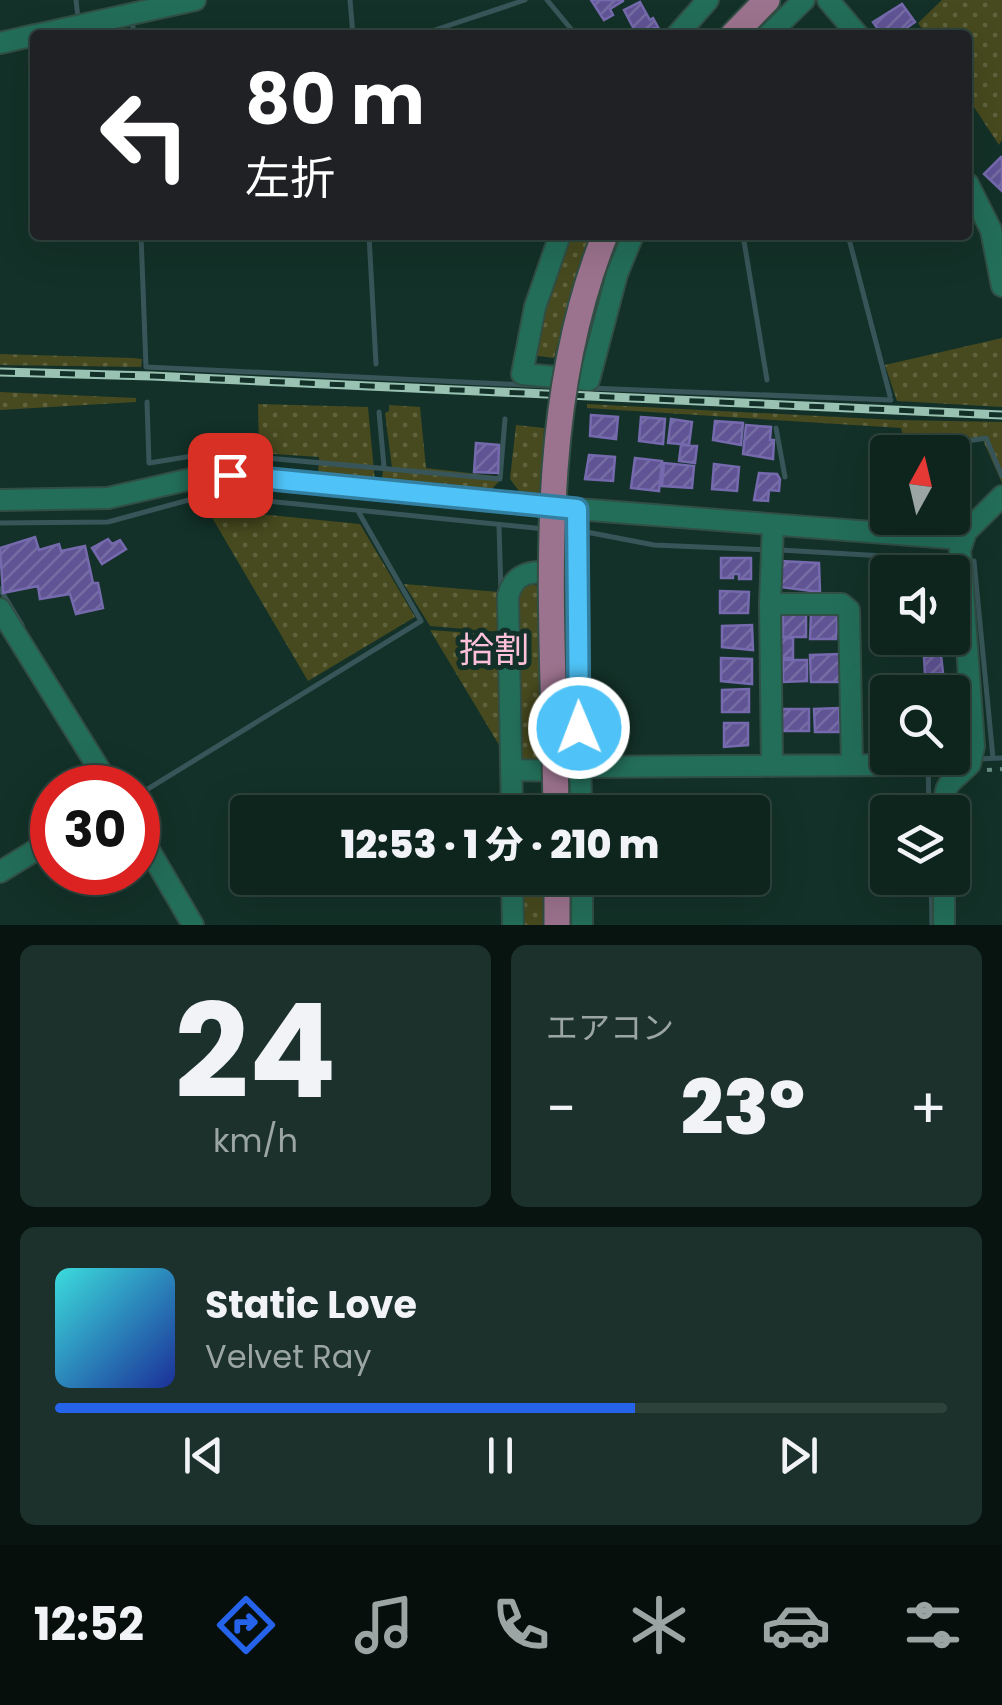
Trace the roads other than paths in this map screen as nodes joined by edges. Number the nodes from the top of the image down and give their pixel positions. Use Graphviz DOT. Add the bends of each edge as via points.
graph roads {
  1 [pos="195,0"];
  2 [pos="708,0"];
  3 [pos="768,0"];
  4 [pos="804,0"];
  5 [pos="828,0"];
  6 [pos="739,29"];
  7 [pos="59,30"];
  8 [pos="681,30"];
  9 [pos="773,30"];
  10 [pos="854,30"];
  11 [pos="30,36"];
  12 [pos="0,43"];
  13 [pos="972,192"];
  14 [pos="558,240"];
  15 [pos="603,240"];
  16 [pos="631,240"];
  17 [pos="1002,286"];
  18 [pos="1002,496"];
  19 [pos="0,500"];
  20 [pos="577,523"];
  21 [pos="772,540"];
  22 [pos="960,553"];
  23 [pos="576,573"];
  24 [pos="770,604"];
  25 [pos="0,609"];
  26 [pos="964,675"];
  27 [pos="97,765"];
  28 [pos="852,765"];
  29 [pos="870,765"];
  30 [pos="772,766"];
  31 [pos="585,768"];
  32 [pos="512,770"];
  33 [pos="512,795"];
  34 [pos="556,795"];
  35 [pos="582,795"];
  36 [pos="30,854"];
  37 [pos="160,869"];
  38 [pos="0,872"];
  39 [pos="513,895"];
  40 [pos="556,895"];
  41 [pos="582,895"];
  42 [pos="944,895"];
  43 [pos="193,925"];
  44 [pos="514,925"];
  45 [pos="557,925"];
  46 [pos="582,925"];
  47 [pos="944,925"];
  1 -- 7 [label="street"];
  2 -- 8 [label="street"];
  3 -- 6 [label="main road"];
  4 -- 9 [label="street"];
  5 -- 10 [label="street"];
  11 -- 12 [label="street"];
  13 -- 17 [label="street" via="991,230"];
  14 -- 16 [label="street" via="522,374 589,380"];
  15 -- 34 [label="main road, bridge" via="574,327 556,443"];
  18 -- 22 [label="street"];
  19 -- 20 [label="street" via="108,498 230,475"];
  20 -- 21 [label="street"];
  20 -- 23 [label="street"];
  21 -- 22 [label="street"];
  21 -- 24 [label="street"];
  22 -- 26 [label="street"];
  23 -- 31 [label="street"];
  23 -- 32 [label="street" via="528,572 510,586"];
  24 -- 28 [label="street" via="842,604 848,610"];
  24 -- 30 [label="street"];
  25 -- 27 [label="street"];
  28 -- 29 [label="street"];
  28 -- 30 [label="street"];
  30 -- 31 [label="street"];
  31 -- 32 [label="street"];
  31 -- 35 [label="street"];
  32 -- 33 [label="street"];
  36 -- 38 [label="street"];
  37 -- 43 [label="street"];
  39 -- 44 [label="street"];
  40 -- 45 [label="main road"];
  41 -- 46 [label="street"];
  42 -- 47 [label="street"];
}
